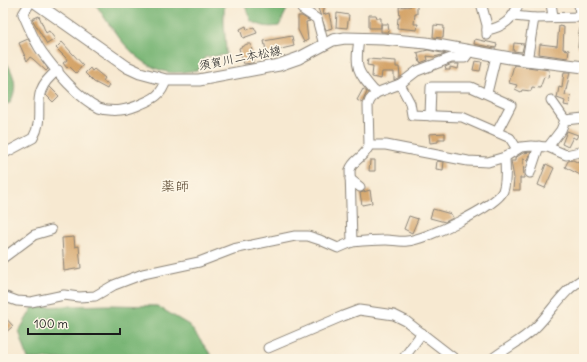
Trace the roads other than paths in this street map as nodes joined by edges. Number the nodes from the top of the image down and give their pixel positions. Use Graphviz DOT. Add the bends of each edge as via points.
graph roads {
  1 [pos="30,3"];
  2 [pos="36,3"];
  3 [pos="300,3"];
  4 [pos="481,3"];
  5 [pos="519,3"];
  6 [pos="551,3"];
  7 [pos="579,3"];
  8 [pos="513,16"];
  9 [pos="553,17"];
  10 [pos="582,17"];
  11 [pos="534,18"];
  12 [pos="359,39"];
  13 [pos="324,45"];
  14 [pos="470,51"];
  15 [pos="496,56"];
  16 [pos="527,61"];
  17 [pos="584,67"];
  18 [pos="58,70"];
  19 [pos="166,80"];
  20 [pos="400,84"];
  21 [pos="376,93"];
  22 [pos="487,94"];
  23 [pos="552,100"];
  24 [pos="430,116"];
  25 [pos="584,118"];
  26 [pos="565,120"];
  27 [pos="497,132"];
  28 [pos="369,145"];
  29 [pos="543,147"];
  30 [pos="517,149"];
  31 [pos="584,151"];
  32 [pos="3,154"];
  33 [pos="505,157"];
  34 [pos="530,173"];
  35 [pos="350,178"];
  36 [pos="360,187"];
  37 [pos="51,230"];
  38 [pos="352,242"];
  39 [pos="3,258"];
  40 [pos="584,280"];
  41 [pos="3,296"];
  42 [pos="422,333"];
  43 [pos="268,348"];
  44 [pos="403,359"];
  45 [pos="455,359"];
  46 [pos="492,359"];
  1 -- 18 [label="street" via="23,14 42,52"];
  2 -- 19 [label="main road, 須賀川二本松線" via="127,67"];
  3 -- 13 [label="street" via="302,9 317,19"];
  4 -- 8 [label="street" via="487,33 505,25"];
  5 -- 8 [label="street"];
  6 -- 9 [label="street"];
  7 -- 10 [label="street"];
  8 -- 11 [label="street"];
  9 -- 10 [label="street"];
  9 -- 11 [label="street"];
  11 -- 16 [label="street"];
  12 -- 13 [label="main road, 須賀川二本松線" via="337,39"];
  12 -- 14 [label="main road, 須賀川二本松線" via="400,40"];
  12 -- 21 [label="street" via="358,72"];
  13 -- 19 [label="main road, 須賀川二本松線" via="279,65 205,79"];
  14 -- 15 [label="main road, 須賀川二本松線"];
  14 -- 20 [label="street" via="465,58 451,58 417,71"];
  15 -- 16 [label="main road, 須賀川二本松線"];
  15 -- 22 [label="street"];
  16 -- 17 [label="main road, 須賀川二本松線"];
  18 -- 19 [label="street" via="92,104 112,110 129,108 150,100 160,94"];
  18 -- 32 [label="street" via="49,77 40,91 37,126 33,138"];
  20 -- 21 [label="street"];
  20 -- 24 [label="street" via="410,102 412,115"];
  21 -- 28 [label="street" via="368,105"];
  22 -- 24 [label="street" via="471,87 431,87"];
  22 -- 27 [label="street" via="511,106"];
  23 -- 26 [label="street"];
  24 -- 27 [label="street" via="462,117"];
  25 -- 26 [label="street"];
  26 -- 29 [label="street" via="561,130"];
  27 -- 30 [label="street" via="510,138"];
  28 -- 33 [label="street" via="386,145 468,161 488,162"];
  28 -- 35 [label="street" via="364,155 351,165"];
  29 -- 30 [label="street" via="526,146"];
  29 -- 31 [label="street" via="566,155"];
  29 -- 34 [label="street"];
  30 -- 33 [label="street"];
  33 -- 38 [label="street" via="503,192 468,218 408,242"];
  35 -- 36 [label="street"];
  35 -- 38 [label="street"];
  37 -- 39 [label="street" via="34,235"];
  38 -- 41 [label="street" via="338,248 308,236 285,238 234,249 199,262 143,274 114,285 95,296 64,295 31,302"];
  40 -- 46 [label="street" via="570,288 534,329"];
  42 -- 43 [label="street" via="394,315 359,310"];
  42 -- 44 [label="street"];
  42 -- 45 [label="street"];
}
